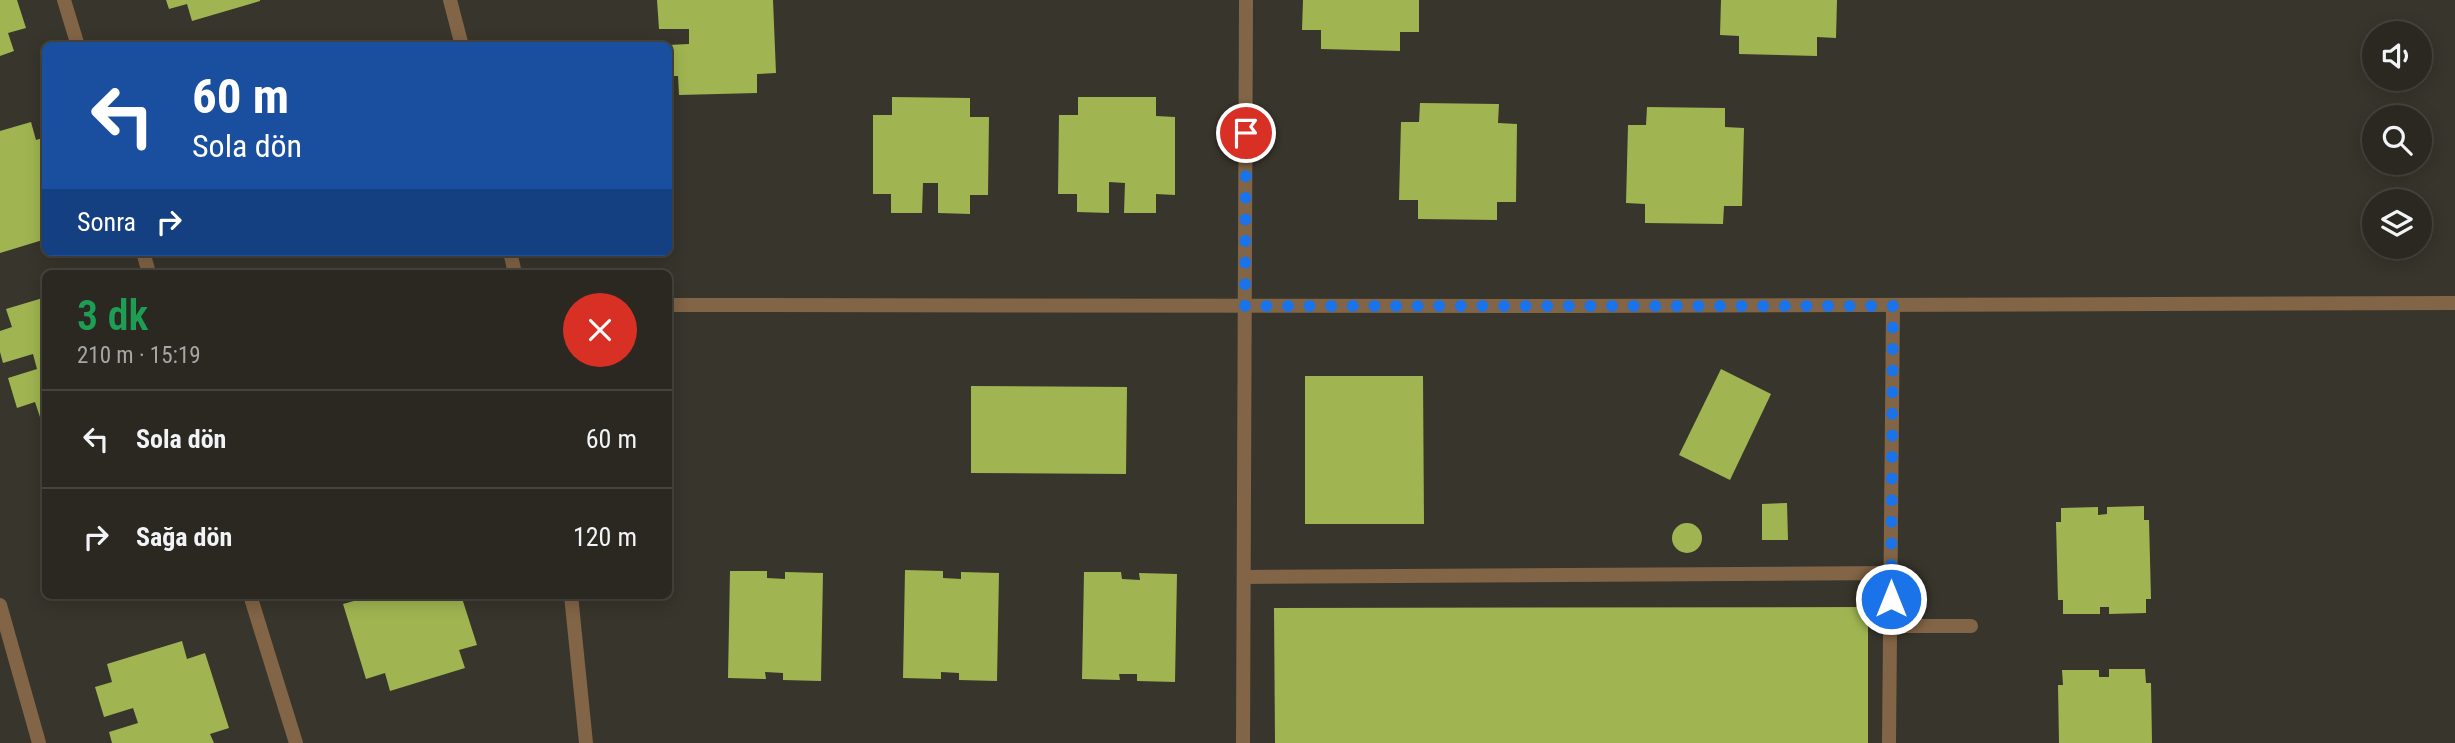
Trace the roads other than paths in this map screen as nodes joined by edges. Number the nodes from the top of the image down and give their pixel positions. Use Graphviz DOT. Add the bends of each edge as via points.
graph roads {
  1 [pos="64,0"];
  2 [pos="450,0"];
  3 [pos="1246,0"];
  4 [pos="77,42"];
  5 [pos="461,42"];
  6 [pos="2455,303"];
  7 [pos="672,305"];
  8 [pos="1245,306"];
  9 [pos="1893,306"];
  10 [pos="1891,573"];
  11 [pos="1244,577"];
  12 [pos="251,599"];
  13 [pos="572,599"];
  14 [pos="0,605"];
  15 [pos="1890,626"];
  16 [pos="1971,626"];
  17 [pos="38,743"];
  18 [pos="296,743"];
  19 [pos="586,743"];
  20 [pos="1243,743"];
  21 [pos="1889,743"];
  1 -- 4 [label="street"];
  2 -- 5 [label="street"];
  3 -- 8 [label="street"];
  6 -- 9 [label="street"];
  7 -- 8 [label="street"];
  8 -- 9 [label="street"];
  8 -- 11 [label="street"];
  9 -- 10 [label="street"];
  10 -- 11 [label="street"];
  10 -- 15 [label="street"];
  11 -- 20 [label="street"];
  12 -- 18 [label="street"];
  13 -- 19 [label="street"];
  14 -- 17 [label="street"];
  15 -- 16 [label="street"];
  15 -- 21 [label="street"];
}
